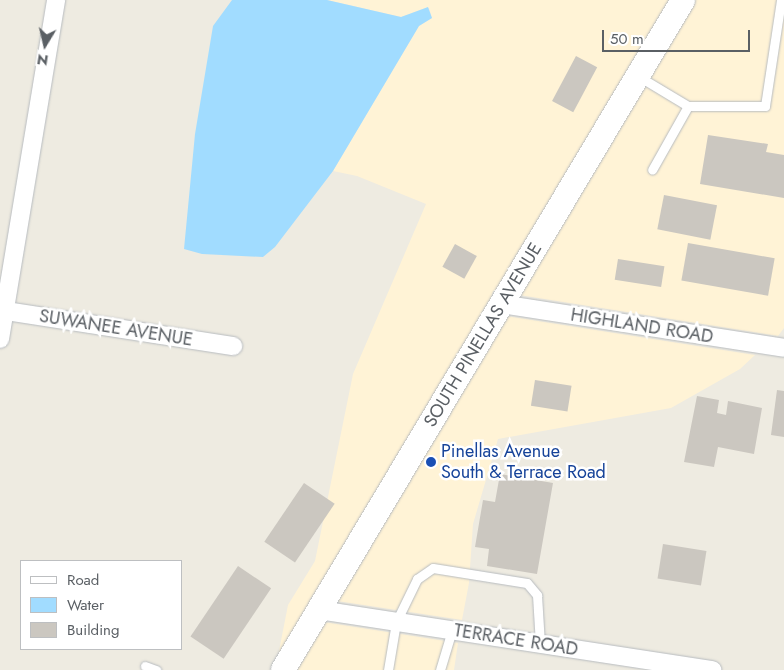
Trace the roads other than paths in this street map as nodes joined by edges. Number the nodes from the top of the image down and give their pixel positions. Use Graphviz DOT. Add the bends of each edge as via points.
graph roads {
  1 [pos="56,0"];
  2 [pos="683,0"];
  3 [pos="782,3"];
  4 [pos="638,76"];
  5 [pos="688,106"];
  6 [pos="652,170"];
  7 [pos="501,304"];
  8 [pos="2,310"];
  9 [pos="0,339"];
  10 [pos="233,346"];
  11 [pos="784,348"];
  12 [pos="319,610"];
  13 [pos="396,622"];
  14 [pos="452,630"];
  15 [pos="540,644"];
  16 [pos="145,666"];
  17 [pos="156,670"];
  18 [pos="283,670"];
  19 [pos="388,670"];
  20 [pos="440,670"];
  21 [pos="712,670"];
  1 -- 8 [label="street"];
  2 -- 4 [label="main road, SOUTH PINELLAS AVENUE"];
  3 -- 5 [label="lane" via="765,106"];
  4 -- 5 [label="lane"];
  4 -- 7 [label="main road, SOUTH PINELLAS AVENUE"];
  5 -- 6 [label="lane"];
  7 -- 11 [label="street, HIGHLAND ROAD"];
  7 -- 12 [label="main road, SOUTH PINELLAS AVENUE"];
  8 -- 9 [label="street"];
  8 -- 10 [label="street, SUWANEE AVENUE"];
  12 -- 13 [label="street, TERRACE ROAD"];
  12 -- 18 [label="main road, SOUTH PINELLAS AVENUE"];
  13 -- 14 [label="street, TERRACE ROAD"];
  13 -- 15 [label="lane" via="417,579 433,568 527,583 537,595"];
  13 -- 19 [label="lane"];
  14 -- 15 [label="street, TERRACE ROAD"];
  14 -- 20 [label="lane"];
  15 -- 21 [label="street, TERRACE ROAD"];
  16 -- 17 [label="lane"];
}
